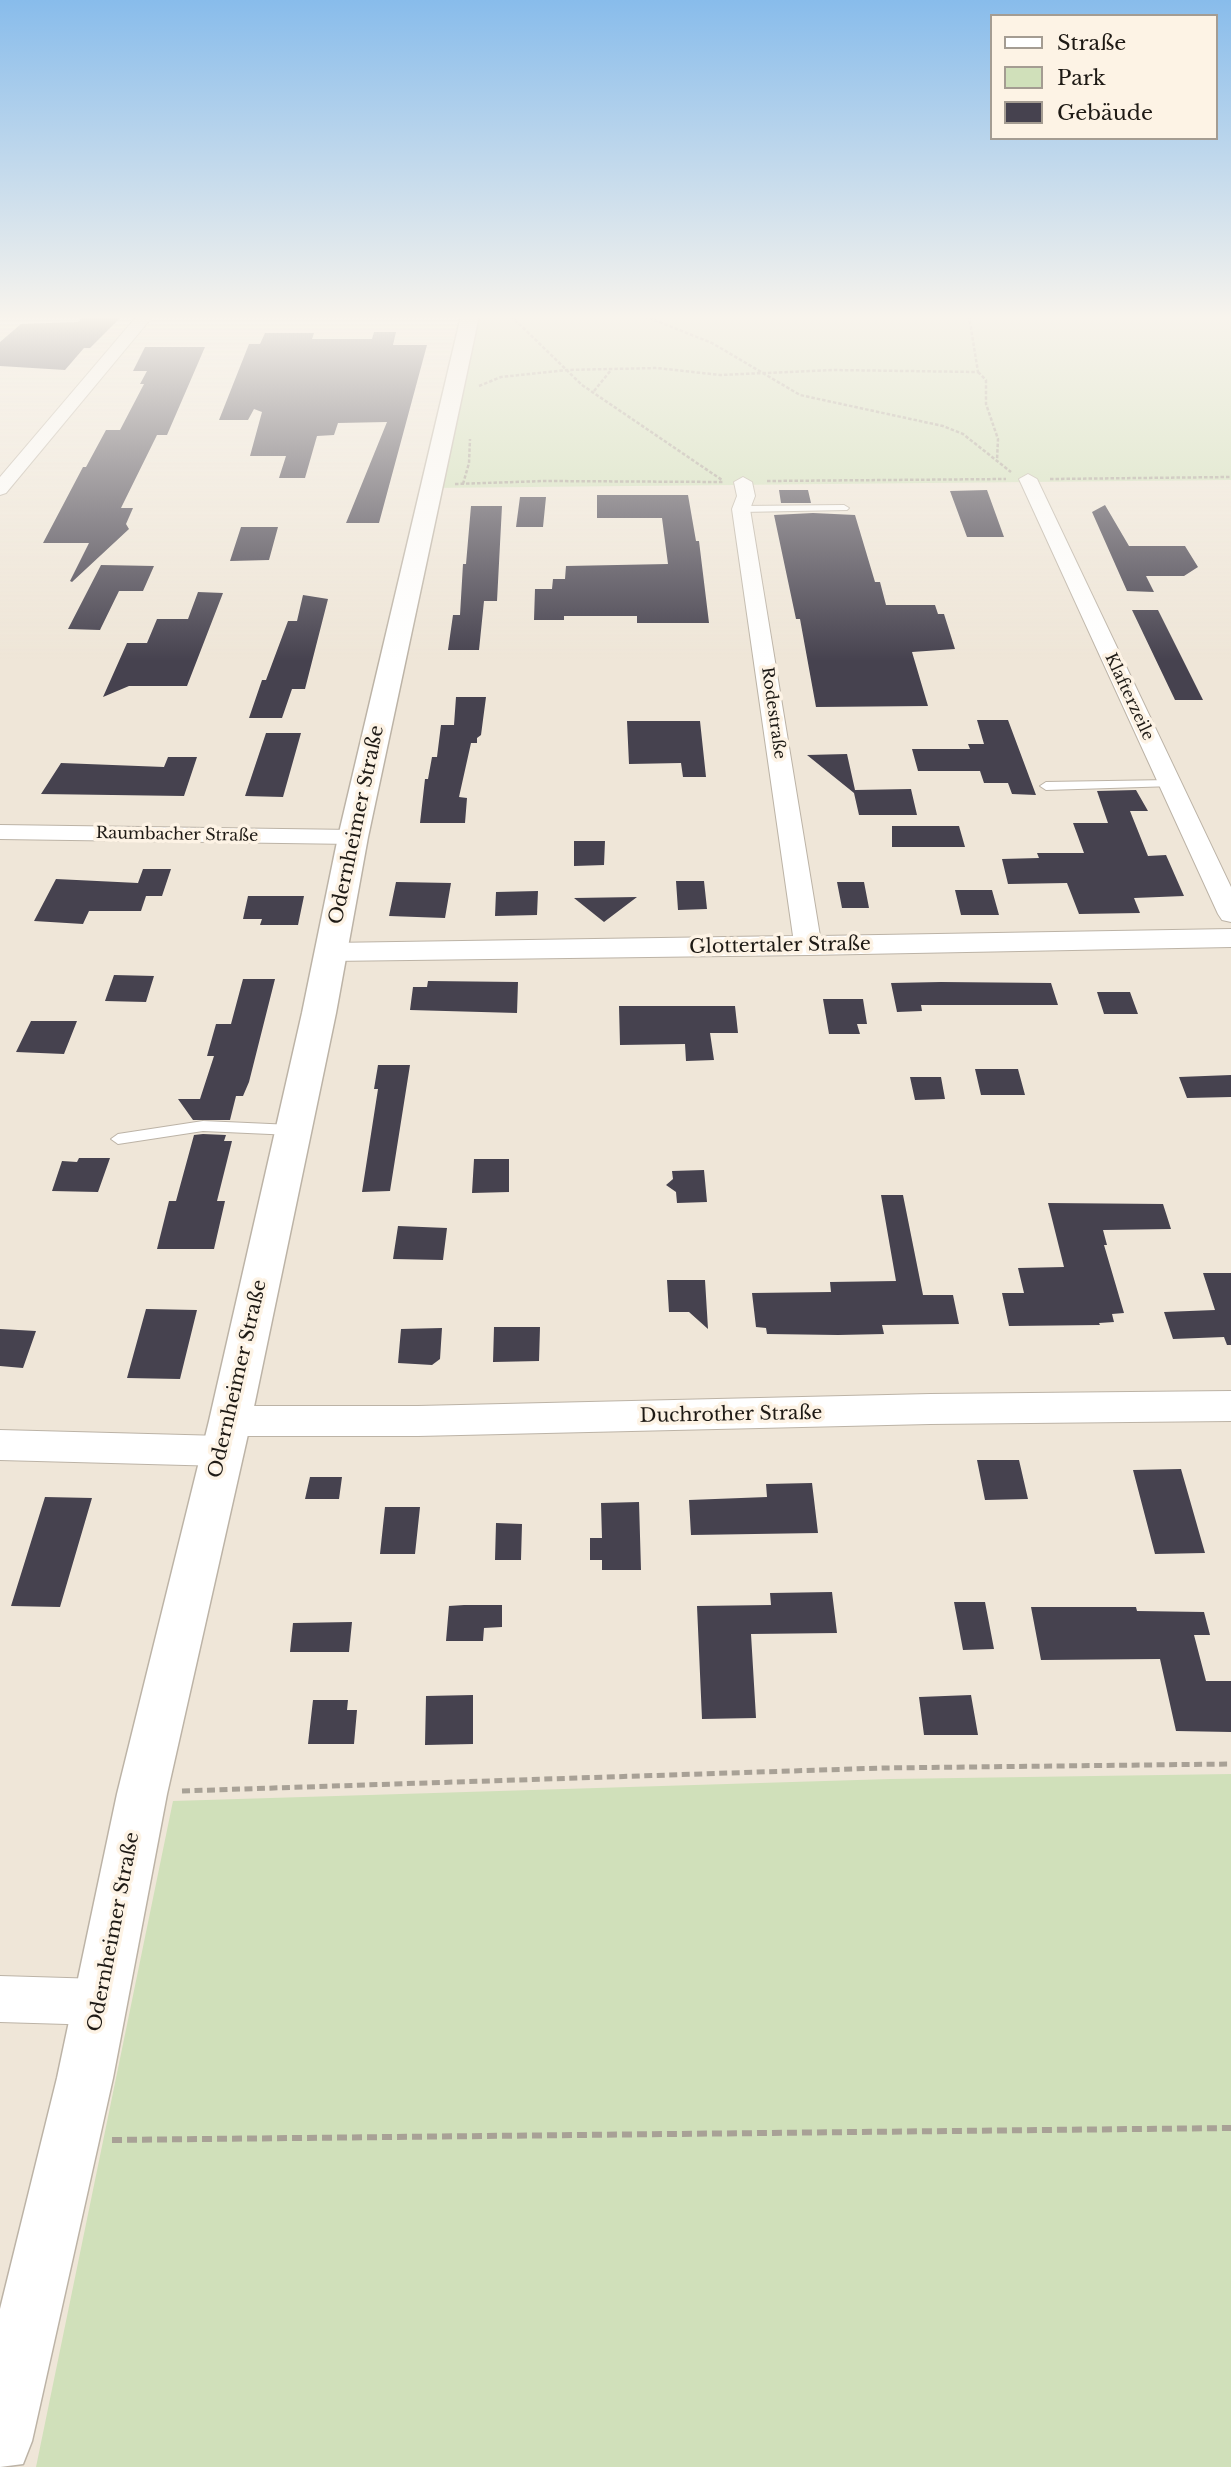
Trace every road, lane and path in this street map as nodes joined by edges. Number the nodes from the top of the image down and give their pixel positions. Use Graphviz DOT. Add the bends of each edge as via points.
graph roads {
  1 [pos="49,431"];
  2 [pos="444,431"];
  3 [pos="470,431"];
  4 [pos="647,431"];
  5 [pos="956,431"];
  6 [pos="995,431"];
  7 [pos="997,461"];
  8 [pos="1231,477"];
  9 [pos="1024,479"];
  10 [pos="743,482"];
  11 [pos="453,484"];
  12 [pos="463,484"];
  13 [pos="0,489"];
  14 [pos="844,508"];
  15 [pos="741,509"];
  16 [pos="1170,784"];
  17 [pos="1046,786"];
  18 [pos="0,832"];
  19 [pos="353,837"];
  20 [pos="1231,914"];
  21 [pos="1231,938"];
  22 [pos="808,946"];
  23 [pos="330,952"];
  24 [pos="292,1130"];
  25 [pos="118,1139"];
  26 [pos="1231,1406"];
  27 [pos="226,1436"];
  28 [pos="0,1445"];
  29 [pos="1231,1764"];
  30 [pos="142,1794"];
  31 [pos="0,1999"];
  32 [pos="100,2002"];
  33 [pos="1231,2128"];
  34 [pos="97,2140"];
  35 [pos="0,2441"];
  1 -- 13 [label="street"];
  2 -- 19 [label="street, Odernheimer Straße"];
  3 -- 12 [label="path"];
  4 -- 12 [label="path" via="725,482"];
  5 -- 7 [label="path"];
  6 -- 7 [label="path"];
  7 -- 9 [label="path"];
  8 -- 9 [label="path"];
  9 -- 10 [label="path"];
  9 -- 16 [label="street, Klafterzeile"];
  10 -- 15 [label="street, Rodestraße" via="746,496"];
  11 -- 12 [label="path"];
  14 -- 15 [label="lane"];
  15 -- 22 [label="street, Rodestraße"];
  16 -- 17 [label="lane"];
  16 -- 20 [label="street, Klafterzeile"];
  18 -- 19 [label="street, Raumbacher Straße"];
  19 -- 23 [label="street, Odernheimer Straße"];
  21 -- 22 [label="street, Glottertaler Straße"];
  22 -- 23 [label="street, Glottertaler Straße"];
  23 -- 24 [label="street, Odernheimer Straße"];
  24 -- 25 [label="lane" via="203,1126"];
  24 -- 27 [label="street, Odernheimer Straße"];
  26 -- 27 [label="street, Duchrother Straße" via="418,1421"];
  27 -- 28 [label="street, Duchrother Straße"];
  27 -- 30 [label="street, Odernheimer Straße"];
  29 -- 30 [label="path" via="882,1768"];
  30 -- 32 [label="street, Odernheimer Straße"];
  31 -- 32 [label="street"];
  32 -- 35 [label="street, Odernheimer Straße"];
  33 -- 34 [label="path"];
}
